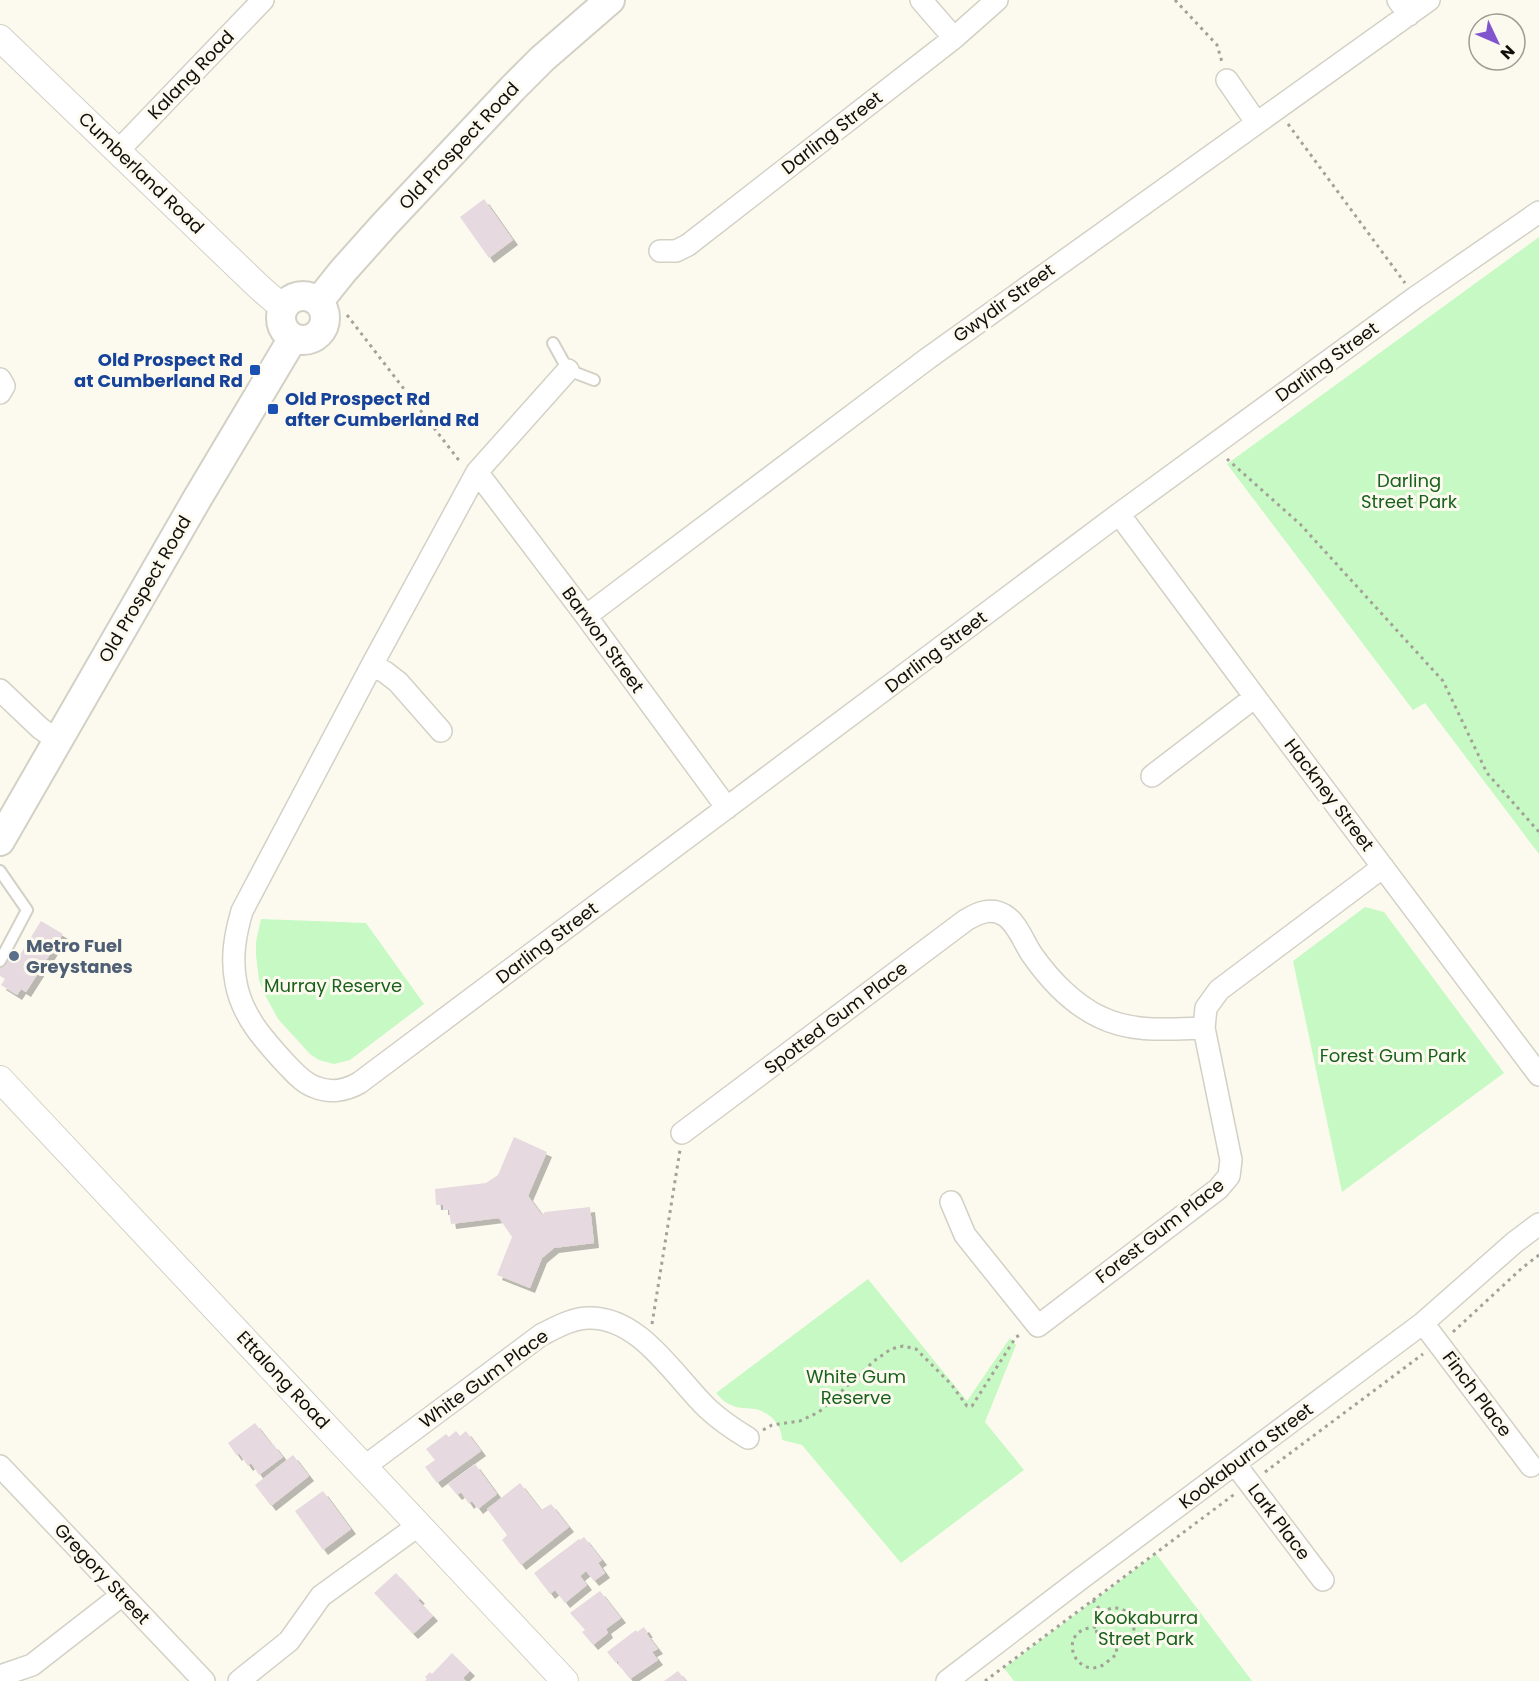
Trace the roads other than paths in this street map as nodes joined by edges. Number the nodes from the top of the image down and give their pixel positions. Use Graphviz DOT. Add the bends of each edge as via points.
graph roads {
  1 [pos="263,0"];
  2 [pos="610,0"];
  3 [pos="921,0"];
  4 [pos="997,0"];
  5 [pos="1429,0"];
  6 [pos="1403,7"];
  7 [pos="0,38"];
  8 [pos="954,38"];
  9 [pos="1227,80"];
  10 [pos="1256,122"];
  11 [pos="118,151"];
  12 [pos="1539,212"];
  13 [pos="660,251"];
  14 [pos="319,302"];
  15 [pos="285,305"];
  16 [pos="293,338"];
  17 [pos="553,343"];
  18 [pos="568,370"];
  19 [pos="0,379"];
  20 [pos="594,380"];
  21 [pos="0,393"];
  22 [pos="475,476"];
  23 [pos="1119,514"];
  24 [pos="586,616"];
  25 [pos="372,665"];
  26 [pos="0,690"];
  27 [pos="1255,697"];
  28 [pos="441,731"];
  29 [pos="58,741"];
  30 [pos="1152,776"];
  31 [pos="727,808"];
  32 [pos="0,841"];
  33 [pos="1383,867"];
  34 [pos="0,871"];
  35 [pos="0,961"];
  36 [pos="1204,1028"];
  37 [pos="1539,1075"];
  38 [pos="0,1079"];
  39 [pos="682,1133"];
  40 [pos="951,1202"];
  41 [pos="1539,1224"];
  42 [pos="1423,1323"];
  43 [pos="748,1438"];
  44 [pos="1235,1464"];
  45 [pos="0,1466"];
  46 [pos="1531,1466"];
  47 [pos="364,1467"];
  48 [pos="419,1525"];
  49 [pos="1323,1580"];
  50 [pos="122,1595"];
  51 [pos="0,1676"];
  52 [pos="204,1681"];
  53 [pos="239,1681"];
  54 [pos="566,1681"];
  55 [pos="947,1681"];
  1 -- 11 [label="street, Kalang Road"];
  2 -- 14 [label="main road, Old Prospect Road" via="513,88 385,224"];
  3 -- 8 [label="street"];
  4 -- 8 [label="street, Darling Street"];
  5 -- 6 [label="street, Gwydir Street"];
  6 -- 10 [label="street, Gwydir Street"];
  7 -- 11 [label="street, Cumberland Road"];
  8 -- 13 [label="street, Darling Street" via="688,246"];
  9 -- 10 [label="street"];
  10 -- 24 [label="street, Gwydir Street" via="927,359"];
  11 -- 15 [label="street, Cumberland Road" via="259,287"];
  12 -- 23 [label="street, Darling Street"];
  14 -- 15 [label="main road" via="297,296"];
  14 -- 16 [label="main road" via="326,316 321,330 309,339"];
  15 -- 16 [label="main road" via="281,320"];
  16 -- 29 [label="main road, Old Prospect Road"];
  17 -- 18 [label="lane"];
  18 -- 20 [label="lane"];
  18 -- 22 [label="street, Darling Street"];
  19 -- 21 [label="street" via="4,386"];
  22 -- 24 [label="street, Barwon Street"];
  22 -- 25 [label="street, Darling Street"];
  23 -- 27 [label="street, Hackney Street"];
  23 -- 31 [label="street, Darling Street"];
  24 -- 31 [label="street, Barwon Street"];
  25 -- 28 [label="street" via="398,682"];
  25 -- 31 [label="street, Darling Street" via="245,903 233,956 239,997 252,1024 269,1046 315,1088 335,1096 359,1083"];
  26 -- 29 [label="street"];
  27 -- 30 [label="street"];
  27 -- 33 [label="street, Hackney Street"];
  29 -- 32 [label="main road, Old Prospect Road"];
  33 -- 36 [label="street, Forest Gum Place" via="1219,990 1206,1008"];
  33 -- 37 [label="street, Hackney Street"];
  34 -- 35 [label="lane" via="27,910"];
  36 -- 39 [label="street, Spotted Gum Place" via="1131,1027 1100,1017 1059,986 1032,956 1013,923 995,906 966,920"];
  36 -- 40 [label="street, Forest Gum Place" via="1231,1160 1229,1176 1218,1189 1038,1326 965,1235"];
  38 -- 47 [label="street, Ettalong Road"];
  41 -- 42 [label="street, Kookaburra Street"];
  42 -- 44 [label="street, Kookaburra Street"];
  42 -- 46 [label="street, Finch Place"];
  43 -- 47 [label="street, White Gum Place" via="706,1407 648,1344 618,1323 588,1318 562,1324 541,1335"];
  44 -- 49 [label="street, Lark Place"];
  44 -- 55 [label="street, Kookaburra Street"];
  45 -- 50 [label="street, Gregory Street"];
  47 -- 48 [label="street, Ettalong Road"];
  48 -- 53 [label="street" via="321,1596 289,1641"];
  48 -- 54 [label="street, Ettalong Road"];
  50 -- 51 [label="street" via="32,1665"];
  50 -- 52 [label="street, Gregory Street"];
}
